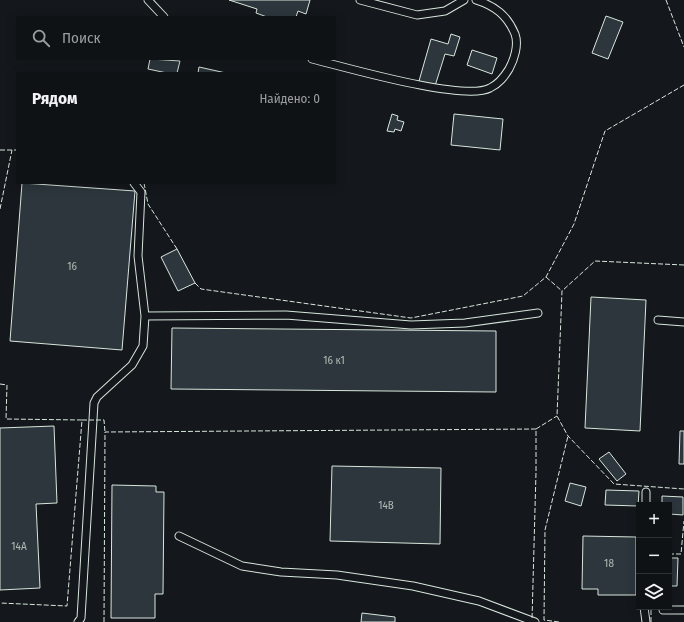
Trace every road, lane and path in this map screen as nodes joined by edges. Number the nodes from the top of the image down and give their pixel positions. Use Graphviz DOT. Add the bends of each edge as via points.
graph roads {
  1 [pos="148,0"];
  2 [pos="360,0"];
  3 [pos="464,0"];
  4 [pos="476,0"];
  5 [pos="163,16"];
  6 [pos="316,60"];
  7 [pos="135,184"];
  8 [pos="538,313"];
  9 [pos="145,316"];
  10 [pos="658,320"];
  11 [pos="684,322"];
  12 [pos="646,492"];
  13 [pos="646,502"];
  14 [pos="179,536"];
  15 [pos="644,610"];
  16 [pos="672,610"];
  17 [pos="684,610"];
  18 [pos="78,622"];
  19 [pos="535,622"];
  20 [pos="646,622"];
  1 -- 5 [label="lane"];
  2 -- 3 [label="lane" via="417,15 444,11"];
  4 -- 6 [label="lane" via="491,4 507,18 516,36 515,60 503,79 489,89 473,92 422,86"];
  7 -- 9 [label="lane" via="141,192 138,256"];
  8 -- 9 [label="lane" via="465,323 411,325 286,315"];
  9 -- 18 [label="lane" via="143,346 132,364 97,397 94,403 81,618"];
  10 -- 11 [label="lane"];
  12 -- 13 [label="lane"];
  14 -- 19 [label="lane" via="242,566 281,572 337,575 413,586 479,601"];
  15 -- 20 [label="lane"];
  16 -- 17 [label="lane"];
}
